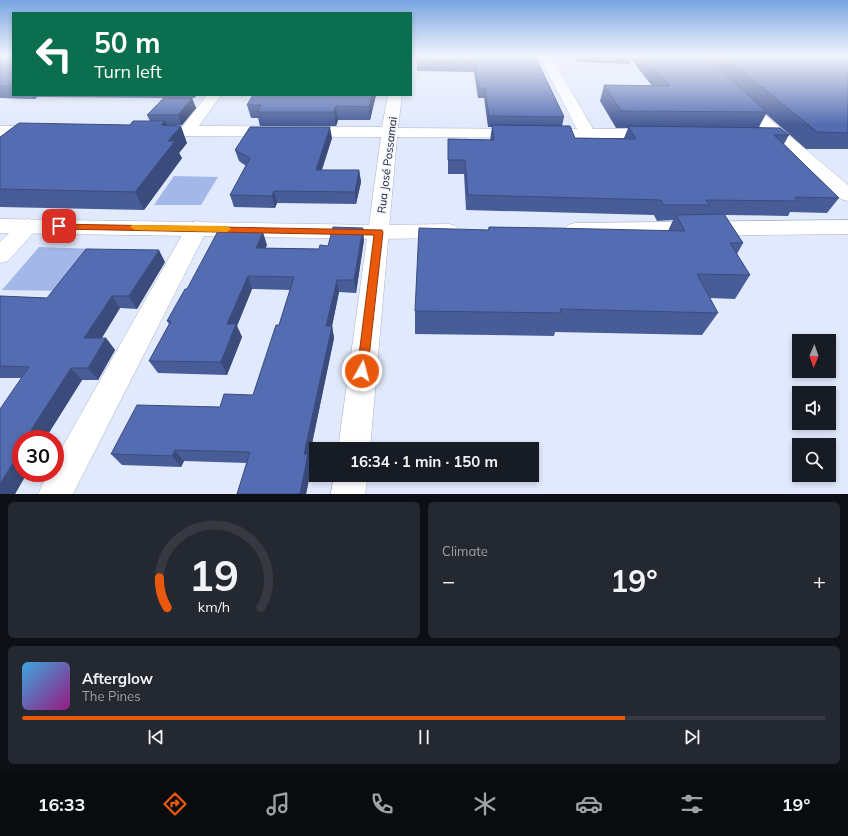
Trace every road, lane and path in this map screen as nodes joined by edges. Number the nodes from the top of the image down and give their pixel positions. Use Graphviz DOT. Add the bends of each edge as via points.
graph roads {
  1 [pos="558,79"];
  2 [pos="732,93"];
  3 [pos="213,96"];
  4 [pos="395,96"];
  5 [pos="0,131"];
  6 [pos="55,131"];
  7 [pos="133,131"];
  8 [pos="188,131"];
  9 [pos="390,132"];
  10 [pos="588,134"];
  11 [pos="674,134"];
  12 [pos="753,135"];
  13 [pos="777,135"];
  14 [pos="848,195"];
  15 [pos="0,226"];
  16 [pos="28,226"];
  17 [pos="848,227"];
  18 [pos="197,228"];
  19 [pos="554,230"];
  20 [pos="466,231"];
  21 [pos="379,232"];
  22 [pos="0,255"];
  23 [pos="355,442"];
  24 [pos="350,482"];
  25 [pos="55,494"];
  26 [pos="348,494"];
  1 -- 10 [label="street"];
  2 -- 13 [label="street"];
  3 -- 8 [label="street"];
  4 -- 9 [label="street, Rua José Possamai"];
  5 -- 6 [label="street"];
  7 -- 8 [label="street"];
  8 -- 9 [label="street"];
  9 -- 10 [label="street"];
  9 -- 21 [label="street, Rua José Possamai"];
  10 -- 11 [label="street"];
  12 -- 13 [label="street"];
  13 -- 14 [label="street"];
  15 -- 16 [label="street"];
  16 -- 18 [label="street"];
  16 -- 22 [label="street"];
  17 -- 19 [label="street"];
  18 -- 21 [label="street"];
  18 -- 25 [label="street"];
  20 -- 21 [label="street"];
  21 -- 23 [label="street, Rua José Possamai"];
  24 -- 26 [label="street"];
}
